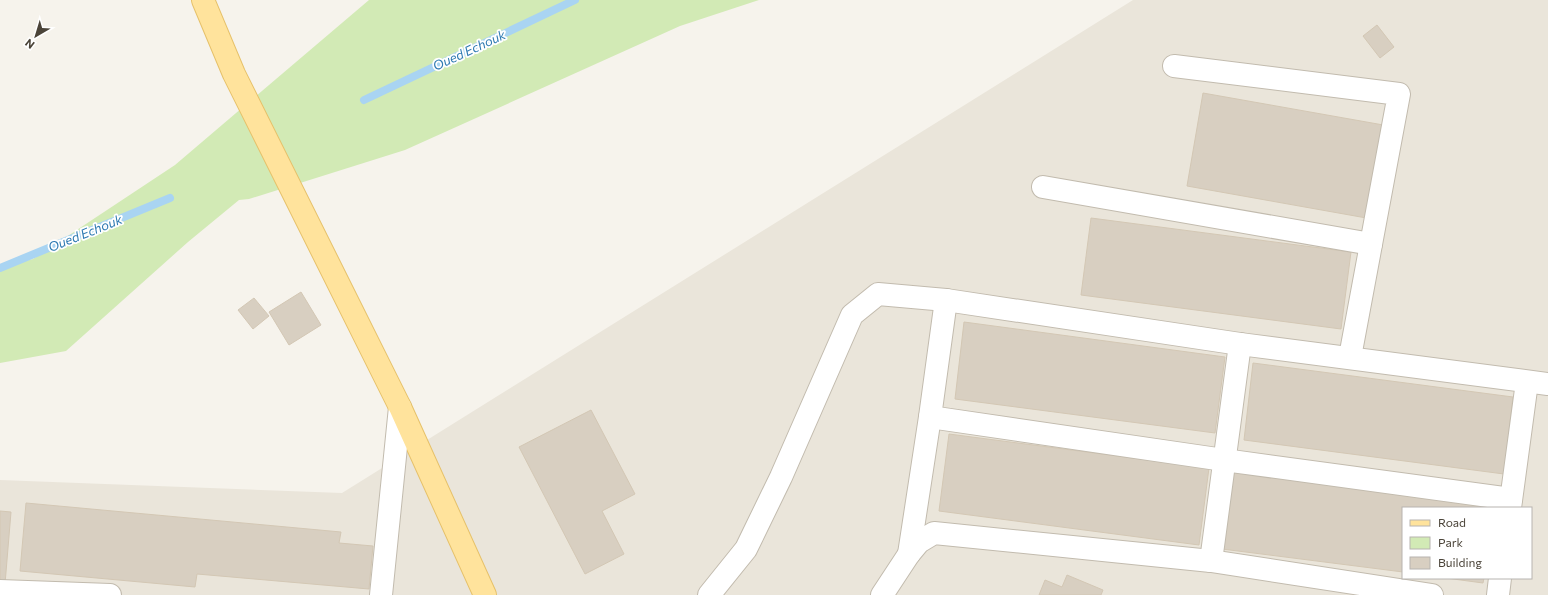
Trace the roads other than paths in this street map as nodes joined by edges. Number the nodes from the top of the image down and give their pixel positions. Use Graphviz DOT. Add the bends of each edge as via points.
graph roads {
  1 [pos="203,0"];
  2 [pos="1174,66"];
  3 [pos="1042,187"];
  4 [pos="1371,244"];
  5 [pos="946,300"];
  6 [pos="1240,344"];
  7 [pos="1350,357"];
  8 [pos="1538,383"];
  9 [pos="400,407"];
  10 [pos="930,416"];
  11 [pos="1224,460"];
  12 [pos="1510,503"];
  13 [pos="909,554"];
  14 [pos="1211,561"];
  15 [pos="1500,579"];
  16 [pos="14,592"];
  17 [pos="110,595"];
  18 [pos="381,595"];
  19 [pos="485,595"];
  20 [pos="709,595"];
  21 [pos="882,595"];
  22 [pos="1432,595"];
  23 [pos="1498,595"];
  1 -- 9 [label="main road" via="234,74"];
  2 -- 4 [label="street" via="1399,94"];
  3 -- 4 [label="street"];
  4 -- 7 [label="street"];
  5 -- 6 [label="street"];
  5 -- 10 [label="street"];
  5 -- 20 [label="street" via="878,294 852,315 781,477 746,549"];
  6 -- 7 [label="street"];
  6 -- 11 [label="street"];
  7 -- 8 [label="street"];
  8 -- 12 [label="street"];
  9 -- 18 [label="street"];
  9 -- 19 [label="main road"];
  10 -- 11 [label="street"];
  10 -- 13 [label="street"];
  11 -- 12 [label="street"];
  11 -- 14 [label="street"];
  13 -- 14 [label="street" via="919,542 934,532"];
  13 -- 21 [label="street"];
  14 -- 22 [label="street"];
  15 -- 23 [label="street"];
  16 -- 17 [label="street"];
}
